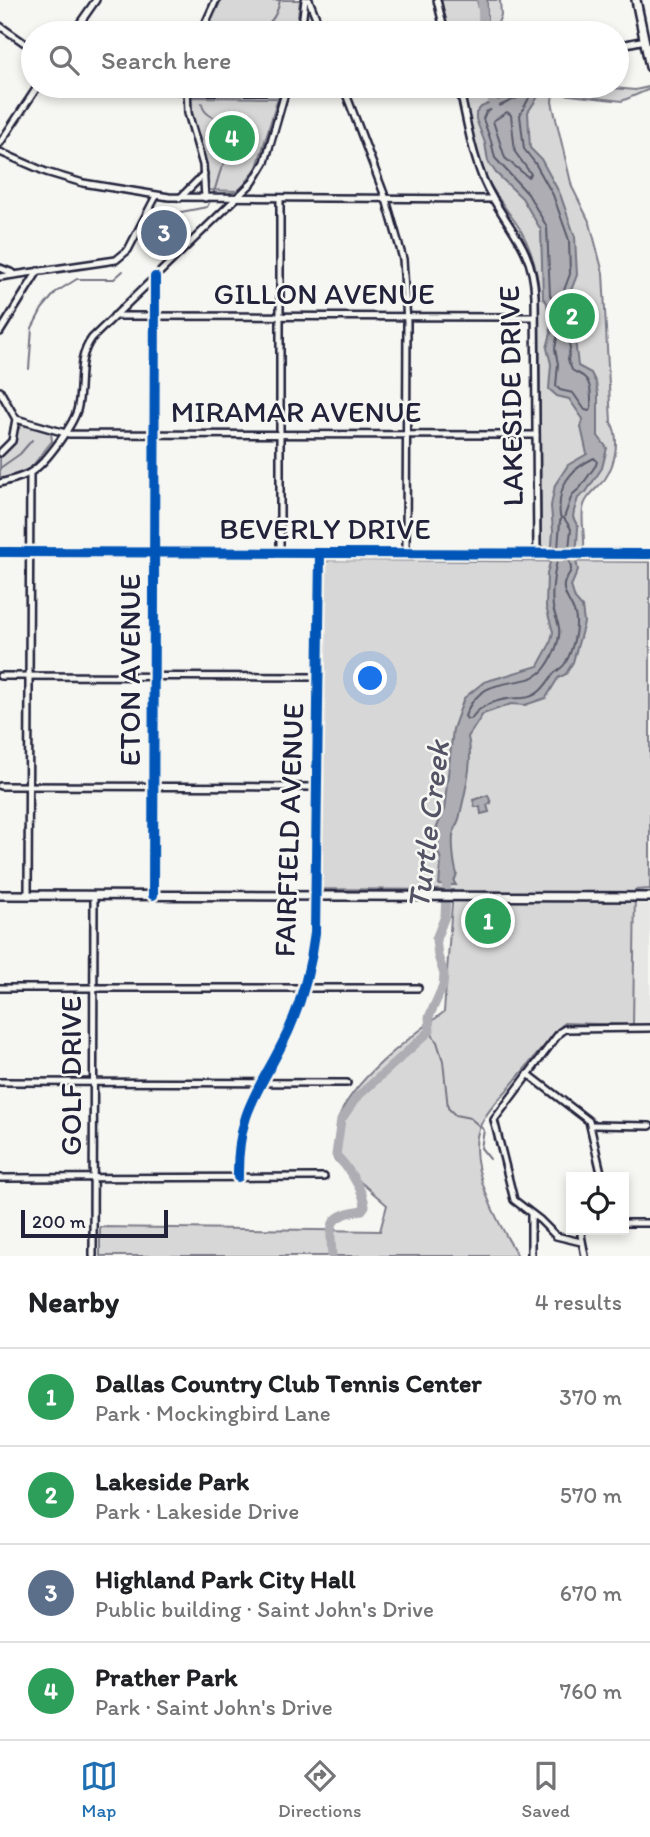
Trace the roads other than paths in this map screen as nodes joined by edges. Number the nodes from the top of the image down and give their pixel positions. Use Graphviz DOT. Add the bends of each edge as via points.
graph roads {
  1 [pos="96,0"];
  2 [pos="216,0"];
  3 [pos="307,0"];
  4 [pos="437,0"];
  5 [pos="636,0"];
  6 [pos="82,21"];
  7 [pos="206,21"];
  8 [pos="303,21"];
  9 [pos="317,21"];
  10 [pos="442,21"];
  11 [pos="0,26"];
  12 [pos="645,40"];
  13 [pos="21,41"];
  14 [pos="629,43"];
  15 [pos="650,66"];
  16 [pos="30,98"];
  17 [pos="187,98"];
  18 [pos="283,98"];
  19 [pos="348,98"];
  20 [pos="461,98"];
  21 [pos="0,143"];
  22 [pos="0,152"];
  23 [pos="204,174"];
  24 [pos="156,196"];
  25 [pos="180,198"];
  26 [pos="206,198"];
  27 [pos="239,198"];
  28 [pos="280,198"];
  29 [pos="386,199"];
  30 [pos="494,199"];
  31 [pos="0,268"];
  32 [pos="38,271"];
  33 [pos="15,274"];
  34 [pos="0,277"];
  35 [pos="155,277"];
  36 [pos="114,316"];
  37 [pos="155,316"];
  38 [pos="280,317"];
  39 [pos="407,317"];
  40 [pos="535,317"];
  41 [pos="0,332"];
  42 [pos="0,391"];
  43 [pos="16,419"];
  44 [pos="63,433"];
  45 [pos="155,434"];
  46 [pos="280,434"];
  47 [pos="407,435"];
  48 [pos="536,435"];
  49 [pos="0,453"];
  50 [pos="30,473"];
  51 [pos="0,483"];
  52 [pos="0,552"];
  53 [pos="30,552"];
  54 [pos="155,553"];
  55 [pos="280,553"];
  56 [pos="320,553"];
  57 [pos="406,553"];
  58 [pos="537,554"];
  59 [pos="650,554"];
  60 [pos="0,676"];
  61 [pos="29,676"];
  62 [pos="155,676"];
  63 [pos="319,677"];
  64 [pos="0,786"];
  65 [pos="29,786"];
  66 [pos="154,787"];
  67 [pos="318,787"];
  68 [pos="0,895"];
  69 [pos="29,895"];
  70 [pos="94,895"];
  71 [pos="153,895"];
  72 [pos="317,895"];
  73 [pos="650,897"];
  74 [pos="0,988"];
  75 [pos="93,988"];
  76 [pos="304,988"];
  77 [pos="418,988"];
  78 [pos="650,1028"];
  79 [pos="528,1074"];
  80 [pos="0,1082"];
  81 [pos="93,1082"];
  82 [pos="260,1083"];
  83 [pos="347,1083"];
  84 [pos="592,1125"];
  85 [pos="650,1126"];
  86 [pos="601,1172"];
  87 [pos="93,1177"];
  88 [pos="0,1178"];
  89 [pos="238,1178"];
  90 [pos="324,1178"];
  91 [pos="531,1214"];
  92 [pos="629,1223"];
  93 [pos="650,1223"];
  94 [pos="582,1235"];
  95 [pos="581,1242"];
  96 [pos="93,1256"];
  97 [pos="531,1256"];
  98 [pos="585,1256"];
  1 -- 6 [label="street"];
  2 -- 7 [label="street"];
  3 -- 8 [label="street"];
  3 -- 9 [label="street"];
  4 -- 10 [label="street"];
  5 -- 12 [label="main road"];
  11 -- 13 [label="street"];
  12 -- 14 [label="street"];
  12 -- 15 [label="main road"];
  16 -- 21 [label="street"];
  17 -- 23 [label="street"];
  18 -- 27 [label="street" via="265,162"];
  19 -- 29 [label="street"];
  20 -- 30 [label="street, LAKESIDE DRIVE" via="478,162"];
  22 -- 24 [label="street" via="83,183"];
  23 -- 25 [label="street"];
  23 -- 26 [label="street"];
  24 -- 25 [label="street"];
  24 -- 32 [label="street" via="120,258"];
  25 -- 26 [label="street"];
  26 -- 27 [label="street"];
  27 -- 28 [label="street"];
  27 -- 35 [label="street"];
  28 -- 29 [label="street"];
  28 -- 38 [label="street"];
  29 -- 30 [label="street"];
  29 -- 39 [label="street" via="403,259"];
  30 -- 40 [label="street, LAKESIDE DRIVE" via="527,253 535,285"];
  31 -- 33 [label="street"];
  32 -- 33 [label="street"];
  32 -- 41 [label="street"];
  33 -- 34 [label="street"];
  35 -- 36 [label="street"];
  35 -- 37 [label="street, ETON AVENUE"];
  36 -- 37 [label="street, GILLON AVENUE"];
  36 -- 44 [label="street" via="84,353 77,414"];
  37 -- 38 [label="street, GILLON AVENUE"];
  37 -- 45 [label="street, ETON AVENUE"];
  38 -- 39 [label="street, GILLON AVENUE"];
  38 -- 46 [label="street"];
  39 -- 40 [label="street, GILLON AVENUE"];
  39 -- 47 [label="street"];
  40 -- 48 [label="street, LAKESIDE DRIVE"];
  42 -- 43 [label="street"];
  43 -- 44 [label="street, MIRAMAR AVENUE"];
  43 -- 49 [label="street" via="12,441"];
  44 -- 45 [label="street, MIRAMAR AVENUE"];
  44 -- 50 [label="street"];
  45 -- 46 [label="street, MIRAMAR AVENUE"];
  45 -- 54 [label="street, ETON AVENUE"];
  46 -- 47 [label="street, MIRAMAR AVENUE"];
  46 -- 55 [label="street"];
  47 -- 48 [label="street, MIRAMAR AVENUE"];
  47 -- 57 [label="street"];
  48 -- 58 [label="street, LAKESIDE DRIVE"];
  50 -- 51 [label="street"];
  50 -- 53 [label="street"];
  52 -- 53 [label="street, BEVERLY DRIVE"];
  53 -- 54 [label="street, BEVERLY DRIVE"];
  53 -- 61 [label="street"];
  54 -- 55 [label="street, BEVERLY DRIVE"];
  54 -- 62 [label="street, ETON AVENUE"];
  55 -- 56 [label="street, BEVERLY DRIVE"];
  56 -- 57 [label="street, BEVERLY DRIVE"];
  56 -- 63 [label="street, FAIRFIELD AVENUE"];
  57 -- 58 [label="street, BEVERLY DRIVE"];
  58 -- 59 [label="street, BEVERLY DRIVE"];
  60 -- 61 [label="street"];
  61 -- 62 [label="street"];
  61 -- 65 [label="street"];
  62 -- 63 [label="street"];
  62 -- 66 [label="street, ETON AVENUE"];
  63 -- 67 [label="street, FAIRFIELD AVENUE"];
  64 -- 65 [label="street"];
  65 -- 66 [label="street"];
  65 -- 69 [label="street"];
  66 -- 67 [label="street"];
  66 -- 71 [label="street, ETON AVENUE"];
  67 -- 72 [label="street, FAIRFIELD AVENUE"];
  68 -- 69 [label="main road"];
  69 -- 70 [label="main road"];
  70 -- 71 [label="main road"];
  70 -- 75 [label="street, GOLF DRIVE"];
  71 -- 72 [label="main road"];
  72 -- 73 [label="main road"];
  72 -- 76 [label="street, FAIRFIELD AVENUE"];
  74 -- 75 [label="street"];
  75 -- 76 [label="street"];
  75 -- 81 [label="street, GOLF DRIVE"];
  76 -- 77 [label="street"];
  76 -- 82 [label="street, FAIRFIELD AVENUE"];
  78 -- 79 [label="street" via="565,1029"];
  79 -- 84 [label="street"];
  79 -- 91 [label="street" via="494,1125 514,1200"];
  80 -- 81 [label="street"];
  81 -- 82 [label="street"];
  81 -- 87 [label="street, GOLF DRIVE"];
  82 -- 83 [label="street"];
  82 -- 89 [label="street, FAIRFIELD AVENUE" via="241,1130"];
  84 -- 85 [label="street"];
  84 -- 86 [label="street"];
  87 -- 88 [label="street"];
  87 -- 89 [label="street"];
  87 -- 96 [label="street, GOLF DRIVE"];
  89 -- 90 [label="street"];
  91 -- 95 [label="street" via="556,1236"];
  91 -- 97 [label="street"];
  92 -- 93 [label="street"];
  94 -- 95 [label="street"];
  95 -- 98 [label="street"];
}
